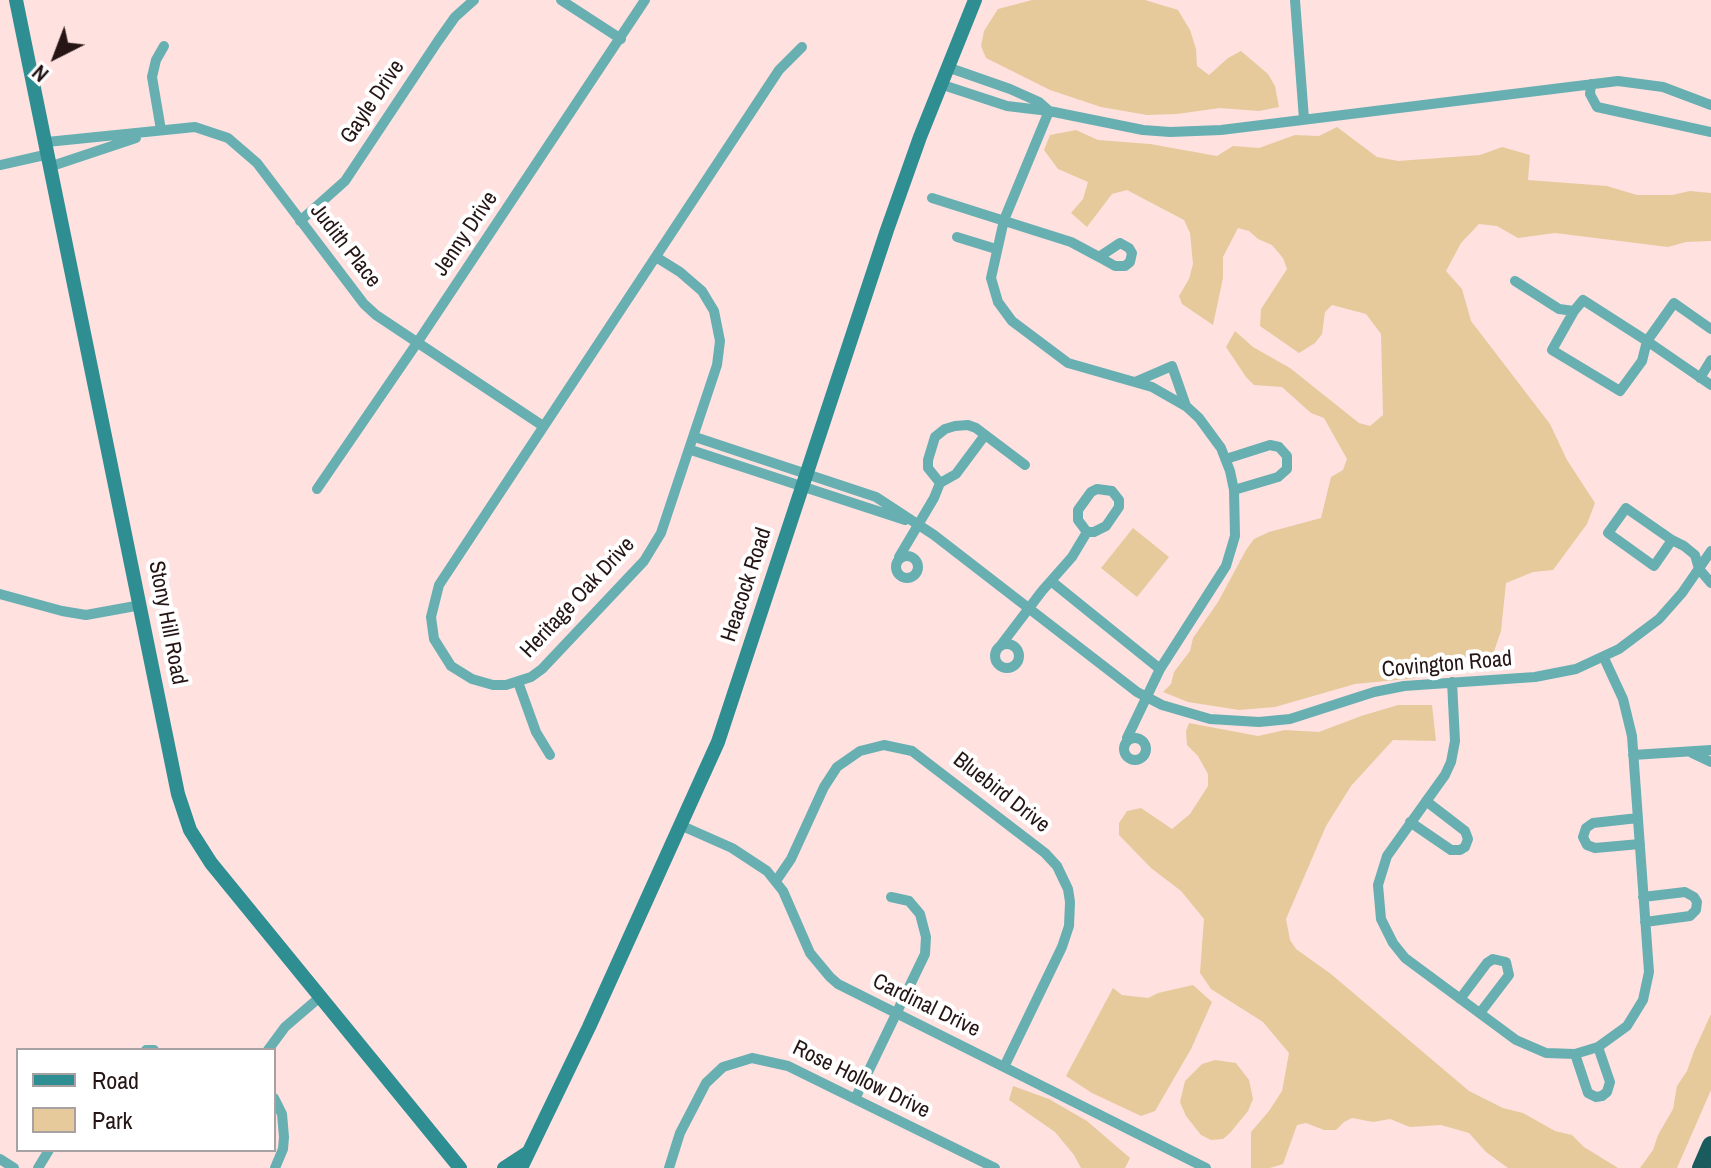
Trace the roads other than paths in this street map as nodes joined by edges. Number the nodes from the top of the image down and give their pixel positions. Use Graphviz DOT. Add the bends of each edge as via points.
graph roads {
  1 [pos="16,0"];
  2 [pos="474,0"];
  3 [pos="561,0"];
  4 [pos="645,0"];
  5 [pos="975,0"];
  6 [pos="1295,0"];
  7 [pos="621,39"];
  8 [pos="164,46"];
  9 [pos="802,47"];
  10 [pos="947,67"];
  11 [pos="940,84"];
  12 [pos="1591,84"];
  13 [pos="1711,105"];
  14 [pos="1049,111"];
  15 [pos="1304,119"];
  16 [pos="161,130"];
  17 [pos="1711,132"];
  18 [pos="49,154"];
  19 [pos="0,165"];
  20 [pos="932,198"];
  21 [pos="1004,220"];
  22 [pos="300,221"];
  23 [pos="957,237"];
  24 [pos="996,249"];
  25 [pos="656,257"];
  26 [pos="1099,257"];
  27 [pos="1515,281"];
  28 [pos="1574,311"];
  29 [pos="1711,329"];
  30 [pos="1647,341"];
  31 [pos="417,343"];
  32 [pos="1711,360"];
  33 [pos="1700,378"];
  34 [pos="1135,382"];
  35 [pos="1711,385"];
  36 [pos="1187,407"];
  37 [pos="543,426"];
  38 [pos="985,435"];
  39 [pos="695,437"];
  40 [pos="691,450"];
  41 [pos="1226,459"];
  42 [pos="1025,465"];
  43 [pos="804,480"];
  44 [pos="940,483"];
  45 [pos="317,489"];
  46 [pos="1234,490"];
  47 [pos="919,525"];
  48 [pos="1087,532"];
  49 [pos="1672,540"];
  50 [pos="1711,551"];
  51 [pos="899,557"];
  52 [pos="1699,569"];
  53 [pos="1051,581"];
  54 [pos="1711,583"];
  55 [pos="0,594"];
  56 [pos="141,605"];
  57 [pos="1029,610"];
  58 [pos="1001,645"];
  59 [pos="1604,658"];
  60 [pos="1160,669"];
  61 [pos="518,682"];
  62 [pos="1452,682"];
  63 [pos="1147,698"];
  64 [pos="1127,738"];
  65 [pos="1711,750"];
  66 [pos="1690,752"];
  67 [pos="550,755"];
  68 [pos="1633,755"];
  69 [pos="1711,762"];
  70 [pos="1426,801"];
  71 [pos="1638,818"];
  72 [pos="1410,822"];
  73 [pos="680,825"];
  74 [pos="1640,844"];
  75 [pos="776,881"];
  76 [pos="891,897"];
  77 [pos="1643,897"];
  78 [pos="1645,922"];
  79 [pos="320,997"];
  80 [pos="1460,999"];
  81 [pos="897,1013"];
  82 [pos="1480,1013"];
  83 [pos="1598,1047"];
  84 [pos="269,1048"];
  85 [pos="1575,1054"];
  86 [pos="1004,1067"];
  87 [pos="855,1099"];
  88 [pos="276,1102"];
  89 [pos="1711,1145"];
  90 [pos="530,1150"];
  91 [pos="0,1159"];
  92 [pos="14,1168"];
  93 [pos="275,1168"];
  94 [pos="460,1168"];
  95 [pos="504,1168"];
  96 [pos="521,1168"];
  97 [pos="669,1168"];
  98 [pos="995,1168"];
  99 [pos="1206,1168"];
  100 [pos="1701,1168"];
  1 -- 18 [label="main road, Stony Hill Road"];
  2 -- 22 [label="street, Gayle Drive" via="455,17 345,181"];
  3 -- 7 [label="street"];
  4 -- 7 [label="street, Jenny Drive"];
  5 -- 10 [label="main road, Heacock Road"];
  6 -- 15 [label="street"];
  7 -- 31 [label="street, Jenny Drive"];
  8 -- 16 [label="street" via="152,77"];
  9 -- 25 [label="street, Heritage Oak Drive" via="779,70"];
  10 -- 11 [label="main road, Heacock Road"];
  10 -- 14 [label="street" via="1010,89"];
  11 -- 14 [label="street" via="1007,106"];
  11 -- 43 [label="main road, Heacock Road"];
  12 -- 13 [label="street" via="1648,83"];
  12 -- 15 [label="street"];
  12 -- 17 [label="street" via="1597,107"];
  14 -- 15 [label="street" via="1170,132"];
  14 -- 21 [label="street"];
  16 -- 18 [label="street, Judith Place"];
  16 -- 18 [label="street, Judith Place"];
  16 -- 22 [label="street, Judith Place" via="203,128 237,143"];
  18 -- 19 [label="street"];
  18 -- 56 [label="main road, Stony Hill Road"];
  20 -- 21 [label="street"];
  21 -- 24 [label="street"];
  21 -- 26 [label="street"];
  22 -- 31 [label="street, Judith Place" via="364,304"];
  23 -- 24 [label="street"];
  24 -- 34 [label="street" via="992,287 1012,321 1068,363"];
  25 -- 37 [label="street, Heritage Oak Drive"];
  25 -- 39 [label="street, Heritage Oak Drive" via="702,291 719,326 717,365"];
  27 -- 28 [label="street" via="1559,309"];
  28 -- 30 [label="street" via="1583,300"];
  28 -- 30 [label="street" via="1552,350 1620,391 1642,361"];
  29 -- 30 [label="street" via="1674,303"];
  30 -- 33 [label="street"];
  31 -- 37 [label="street, Judith Place"];
  31 -- 45 [label="street, Jenny Drive"];
  32 -- 33 [label="street"];
  33 -- 35 [label="street"];
  34 -- 36 [label="street"];
  34 -- 36 [label="street" via="1172,366"];
  36 -- 41 [label="street"];
  37 -- 61 [label="street, Heritage Oak Drive" via="439,585 431,617 438,648 461,674 493,685"];
  38 -- 42 [label="street"];
  38 -- 44 [label="street" via="956,474"];
  38 -- 44 [label="street" via="968,425 939,432 928,468"];
  39 -- 40 [label="street, Heritage Oak Drive"];
  39 -- 43 [label="street"];
  40 -- 43 [label="street"];
  40 -- 61 [label="street, Heritage Oak Drive" via="661,533 644,561 557,655"];
  41 -- 46 [label="street"];
  41 -- 46 [label="street" via="1270,445 1287,456 1287,469 1278,477"];
  43 -- 47 [label="street, Covington Road" via="876,497"];
  43 -- 73 [label="main road, Heacock Road" via="728,715"];
  44 -- 47 [label="street"];
  46 -- 60 [label="street" via="1235,536 1226,566"];
  47 -- 51 [label="street"];
  47 -- 57 [label="street, Covington Road"];
  48 -- 48 [label="street" via="1078,520 1080,507 1091,492 1108,489 1119,500 1117,513 1100,530"];
  48 -- 53 [label="street"];
  49 -- 49 [label="street" via="1626,508 1608,533 1654,566"];
  49 -- 52 [label="street" via="1695,555"];
  50 -- 52 [label="street, Covington Road"];
  52 -- 54 [label="street"];
  52 -- 59 [label="street, Covington Road" via="1659,619"];
  53 -- 57 [label="street"];
  53 -- 60 [label="street"];
  55 -- 56 [label="street" via="86,615"];
  56 -- 79 [label="main road, Stony Hill Road" via="178,794 190,830"];
  57 -- 58 [label="street"];
  57 -- 63 [label="street, Covington Road"];
  59 -- 62 [label="street, Covington Road" via="1556,674"];
  59 -- 68 [label="street" via="1629,716"];
  60 -- 63 [label="street"];
  61 -- 67 [label="street"];
  62 -- 63 [label="street, Covington Road" via="1374,692 1303,716 1259,722 1202,718"];
  62 -- 70 [label="street" via="1454,754"];
  63 -- 64 [label="street"];
  65 -- 66 [label="street"];
  66 -- 68 [label="street"];
  66 -- 69 [label="street"];
  68 -- 71 [label="street"];
  70 -- 72 [label="street"];
  70 -- 72 [label="street" via="1465,831 1465,847 1451,850"];
  71 -- 74 [label="street"];
  71 -- 74 [label="street" via="1593,823 1583,837 1595,848"];
  72 -- 80 [label="street" via="1380,876 1381,919 1405,958"];
  73 -- 75 [label="street, Cardinal Drive" via="756,862"];
  73 -- 90 [label="main road, Heacock Road"];
  74 -- 77 [label="street"];
  75 -- 81 [label="street, Cardinal Drive" via="810,953 830,977"];
  75 -- 86 [label="street, Bluebird Drive" via="837,767 860,751 884,745 912,751 1045,853 1068,889 1069,926"];
  76 -- 81 [label="street" via="914,906 926,937 921,966"];
  77 -- 78 [label="street"];
  77 -- 78 [label="street" via="1685,892 1697,902 1690,916"];
  78 -- 83 [label="street" via="1649,972 1643,1000 1627,1026"];
  79 -- 84 [label="street"];
  79 -- 94 [label="main road, Stony Hill Road"];
  80 -- 82 [label="street"];
  80 -- 82 [label="street" via="1487,963 1506,962 1509,975"];
  81 -- 86 [label="street, Cardinal Drive"];
  81 -- 87 [label="street"];
  82 -- 85 [label="street" via="1533,1049"];
  83 -- 85 [label="street"];
  83 -- 85 [label="street" via="1610,1082 1602,1096 1588,1093"];
  86 -- 99 [label="street, Cardinal Drive"];
  87 -- 97 [label="street, Rose Hollow Drive" via="779,1062 752,1058 733,1063 715,1073 699,1093"];
  87 -- 98 [label="street, Rose Hollow Drive"];
  88 -- 93 [label="street" via="284,1137"];
  89 -- 100 [label="highway"];
  90 -- 95 [label="main road"];
  90 -- 96 [label="main road, Heacock Road"];
  91 -- 92 [label="street"];
}
